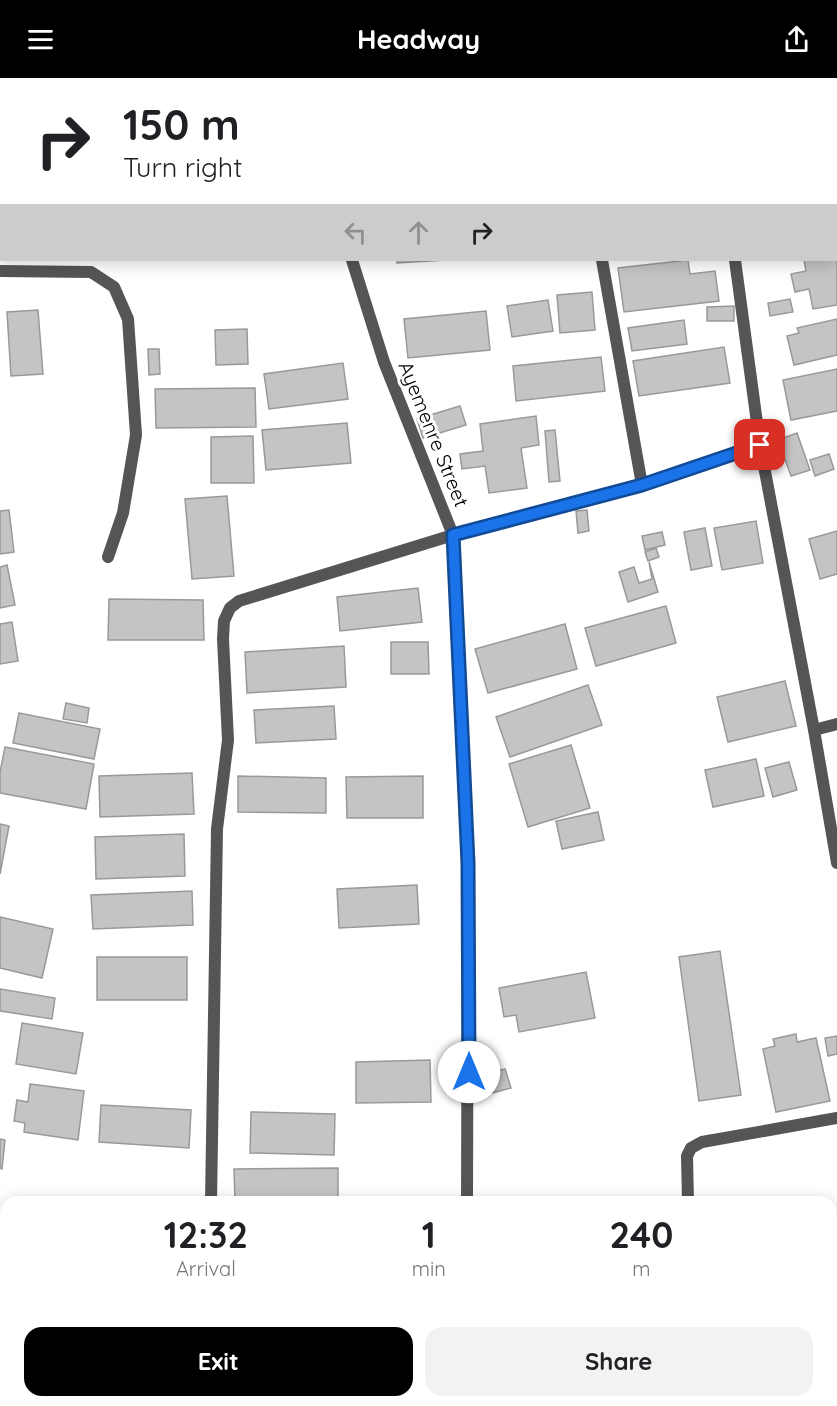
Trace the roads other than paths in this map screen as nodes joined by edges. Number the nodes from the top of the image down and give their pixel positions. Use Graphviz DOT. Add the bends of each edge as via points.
graph roads {
  1 [pos="352,261"];
  2 [pos="602,261"];
  3 [pos="735,261"];
  4 [pos="0,271"];
  5 [pos="760,445"];
  6 [pos="642,485"];
  7 [pos="453,535"];
  8 [pos="108,557"];
  9 [pos="837,724"];
  10 [pos="814,730"];
  11 [pos="837,863"];
  12 [pos="837,1118"];
  13 [pos="211,1196"];
  14 [pos="466,1196"];
  15 [pos="688,1196"];
  1 -- 7 [label="street, Ayemenre Street" via="384,362"];
  2 -- 6 [label="street"];
  3 -- 5 [label="street"];
  4 -- 8 [label="street" via="91,272 114,287 128,319 136,435 123,513"];
  5 -- 6 [label="street"];
  5 -- 10 [label="street"];
  6 -- 7 [label="street"];
  7 -- 13 [label="street" via="239,602 230,608 224,621 228,740 217,829"];
  7 -- 14 [label="street, Ayemenre Street" via="468,863"];
  9 -- 10 [label="street"];
  10 -- 11 [label="street"];
  12 -- 15 [label="street" via="702,1142 691,1148 687,1156"];
}
